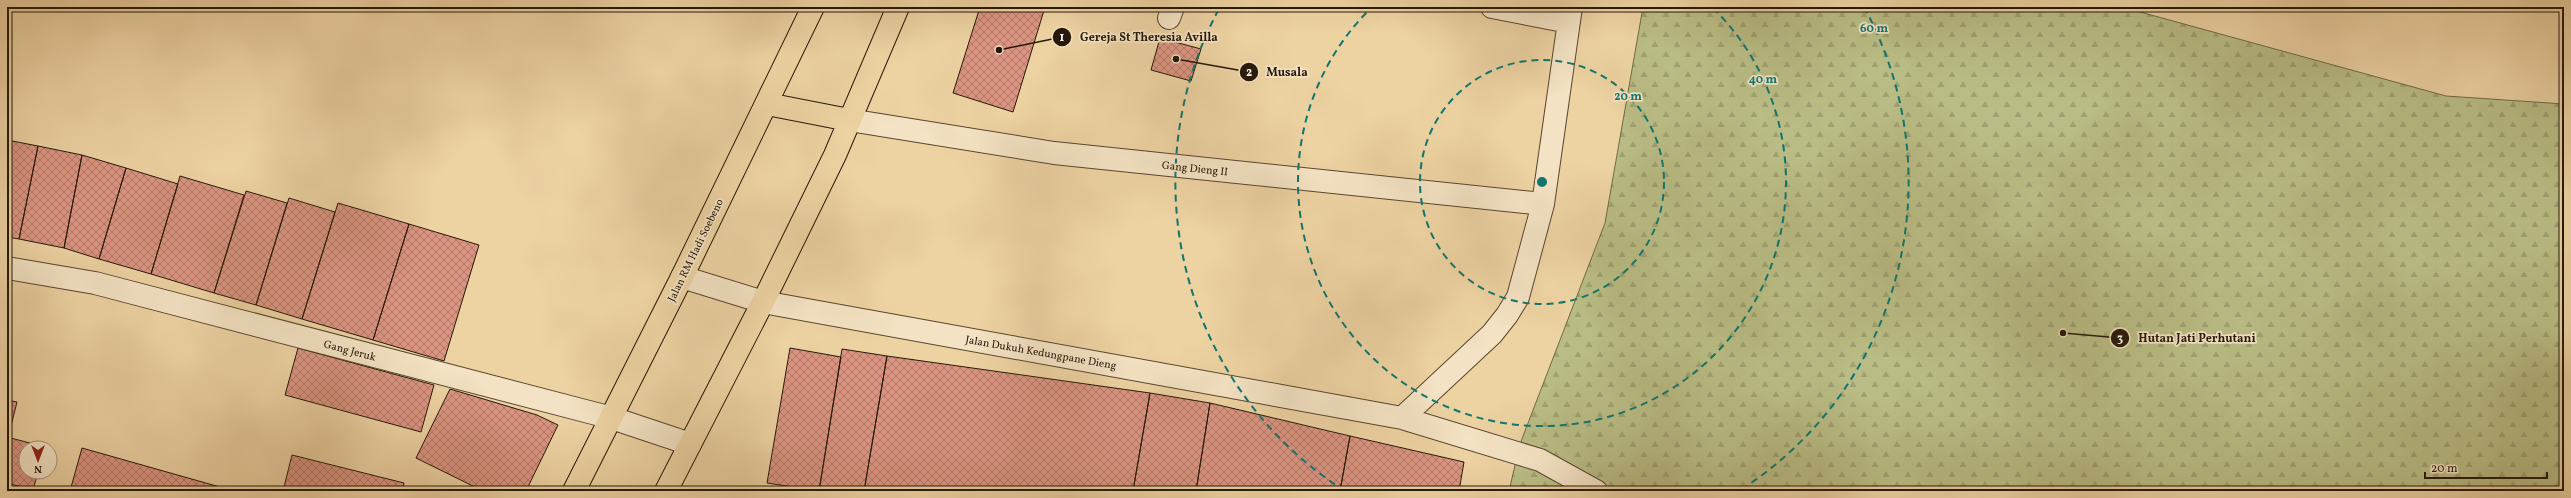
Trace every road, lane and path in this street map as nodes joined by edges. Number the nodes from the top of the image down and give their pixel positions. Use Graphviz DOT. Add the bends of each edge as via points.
graph roads {
  1 [pos="813,7"];
  2 [pos="898,7"];
  3 [pos="1492,7"];
  4 [pos="1570,14"];
  5 [pos="767,104"];
  6 [pos="849,120"];
  7 [pos="1543,204"];
  8 [pos="7,268"];
  9 [pos="682,277"];
  10 [pos="763,302"];
  11 [pos="612,418"];
  12 [pos="1402,418"];
  13 [pos="690,444"];
  14 [pos="574,491"];
  15 [pos="666,491"];
  16 [pos="1596,491"];
  1 -- 5 [label="main road, Jalan RM Hadi Soebeno"];
  2 -- 6 [label="main road"];
  3 -- 4 [label="street"];
  4 -- 7 [label="street"];
  5 -- 6 [label="main road"];
  5 -- 9 [label="main road, Jalan RM Hadi Soebeno"];
  6 -- 7 [label="street, Gang Dieng II" via="1054,153"];
  6 -- 10 [label="main road" via="835,155"];
  7 -- 12 [label="street" via="1524,277 1507,315 1492,334"];
  8 -- 11 [label="street, Gang Jeruk" via="95,283"];
  9 -- 10 [label="street, Jalan Dukuh Kedungpane Dieng"];
  9 -- 11 [label="main road, Jalan RM Hadi Soebeno"];
  10 -- 12 [label="street, Jalan Dukuh Kedungpane Dieng"];
  10 -- 13 [label="main road"];
  11 -- 13 [label="street, Gang Jeruk"];
  11 -- 14 [label="main road, Jalan RM Hadi Soebeno"];
  12 -- 16 [label="street, Jalan Dukuh Kedungpane Dieng" via="1540,460"];
  13 -- 15 [label="main road"];
}
